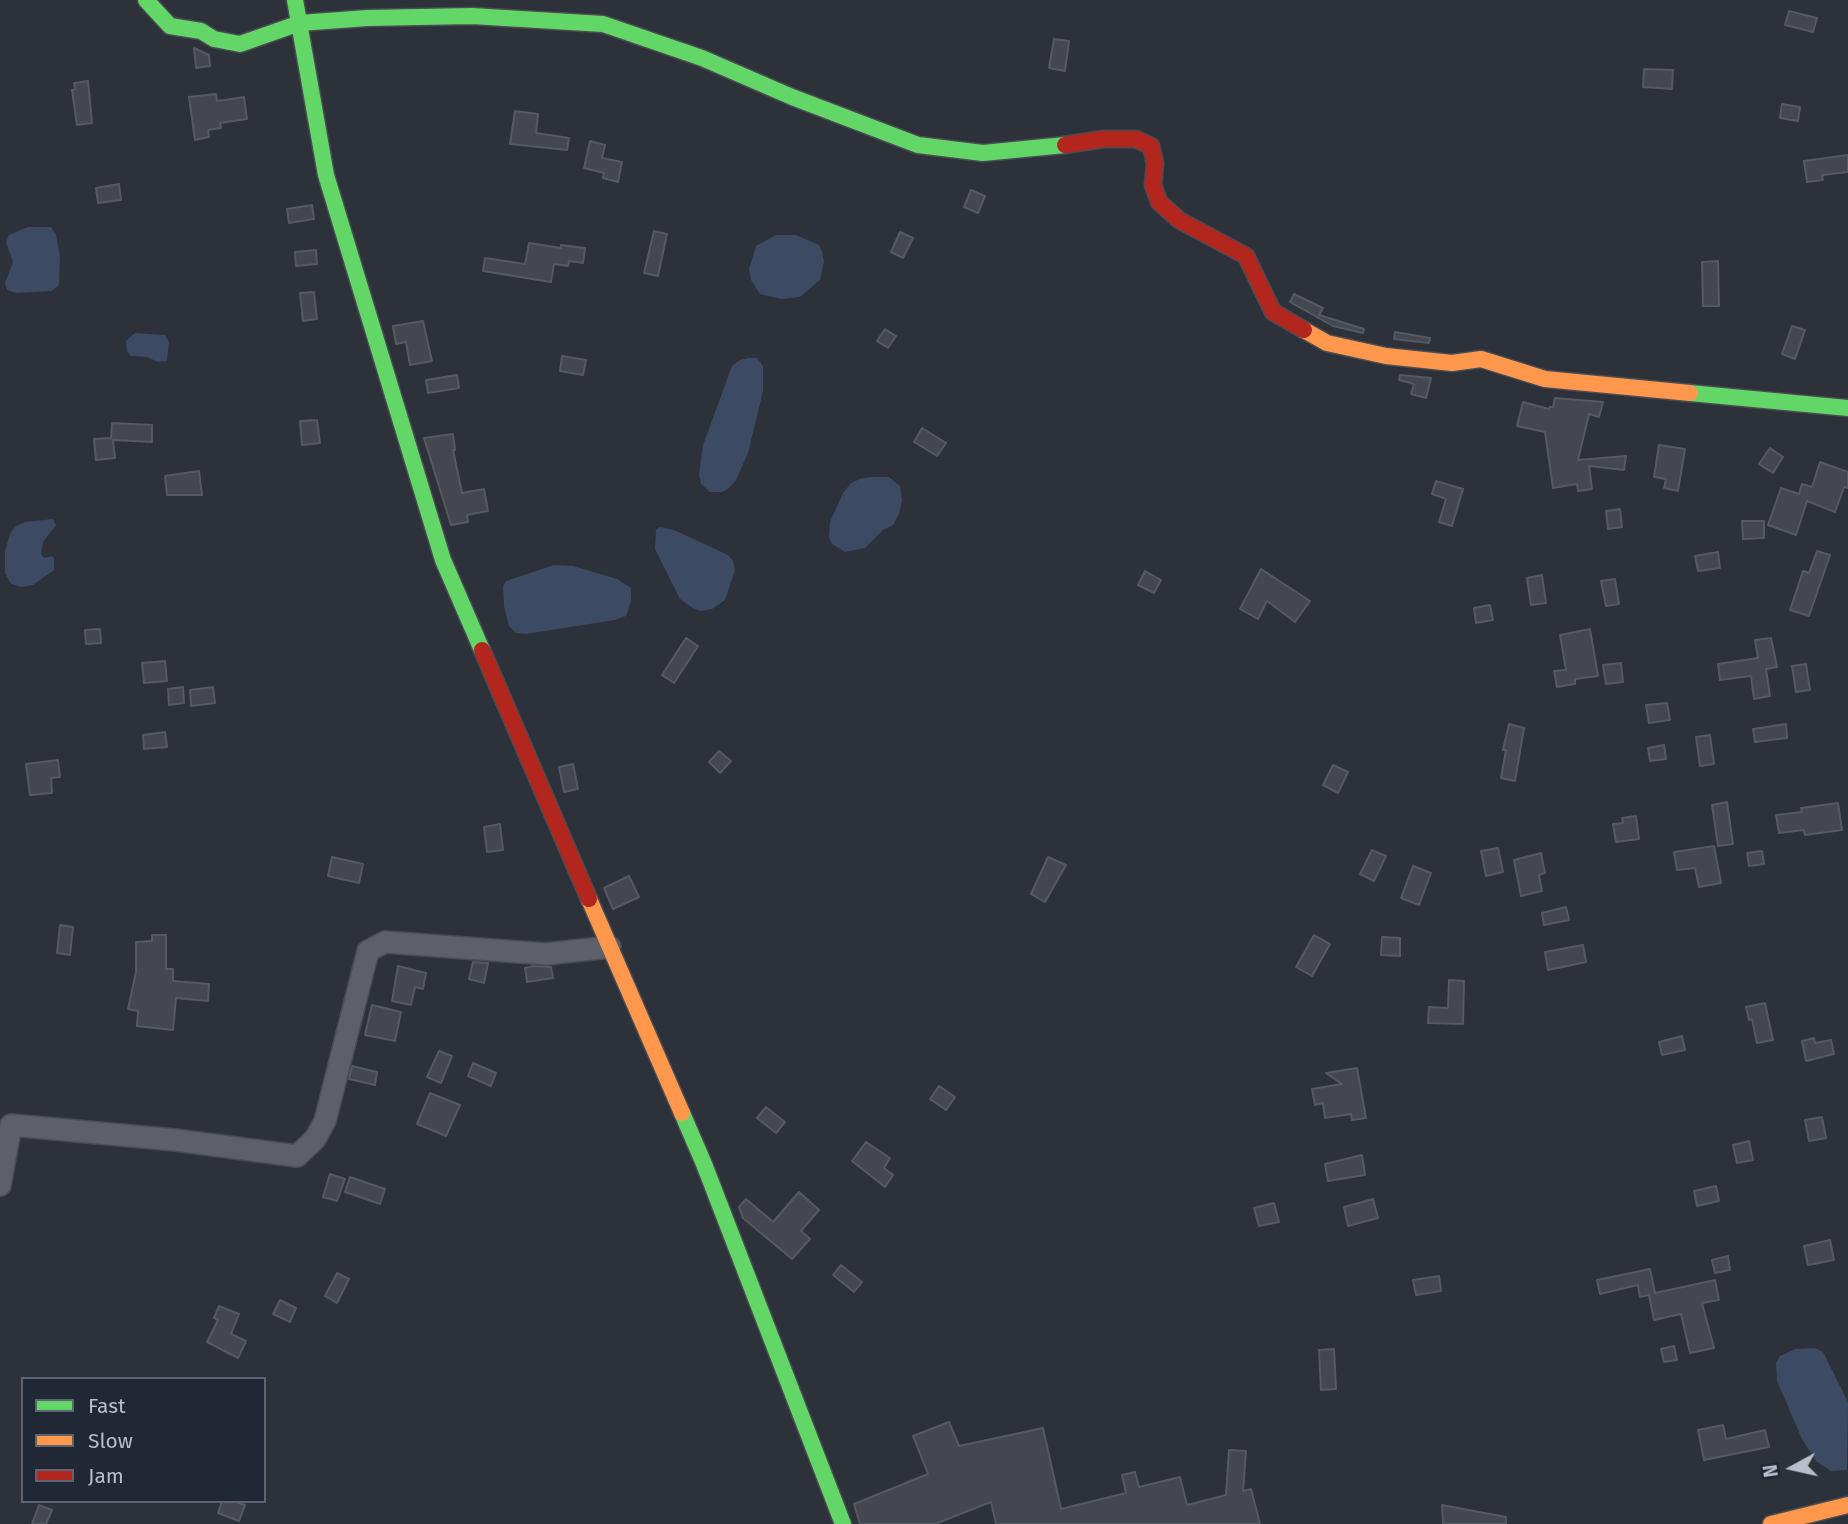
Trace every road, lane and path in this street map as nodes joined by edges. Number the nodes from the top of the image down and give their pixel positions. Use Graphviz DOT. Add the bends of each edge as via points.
graph roads {
  1 [pos="146,0"];
  2 [pos="295,0"];
  3 [pos="300,23"];
  4 [pos="1848,408"];
  5 [pos="610,947"];
  6 [pos="0,1185"];
  7 [pos="1848,1506"];
  8 [pos="842,1524"];
  9 [pos="1771,1524"];
  1 -- 3 [label="street" via="170,26 240,44"];
  2 -- 3 [label="street"];
  3 -- 4 [label="street" via="472,16 603,24 702,58 918,145 983,153 1136,139 1151,146 1153,185 1159,202 1179,220 1247,257 1273,312 1327,343 1386,356 1452,363 1481,359 1545,379"];
  3 -- 5 [label="street" via="326,175 443,560"];
  5 -- 6 [label="street" via="545,954 385,942 368,951 325,1121 297,1156 11,1125"];
  5 -- 8 [label="street" via="704,1164"];
  7 -- 9 [label="street"];
}
